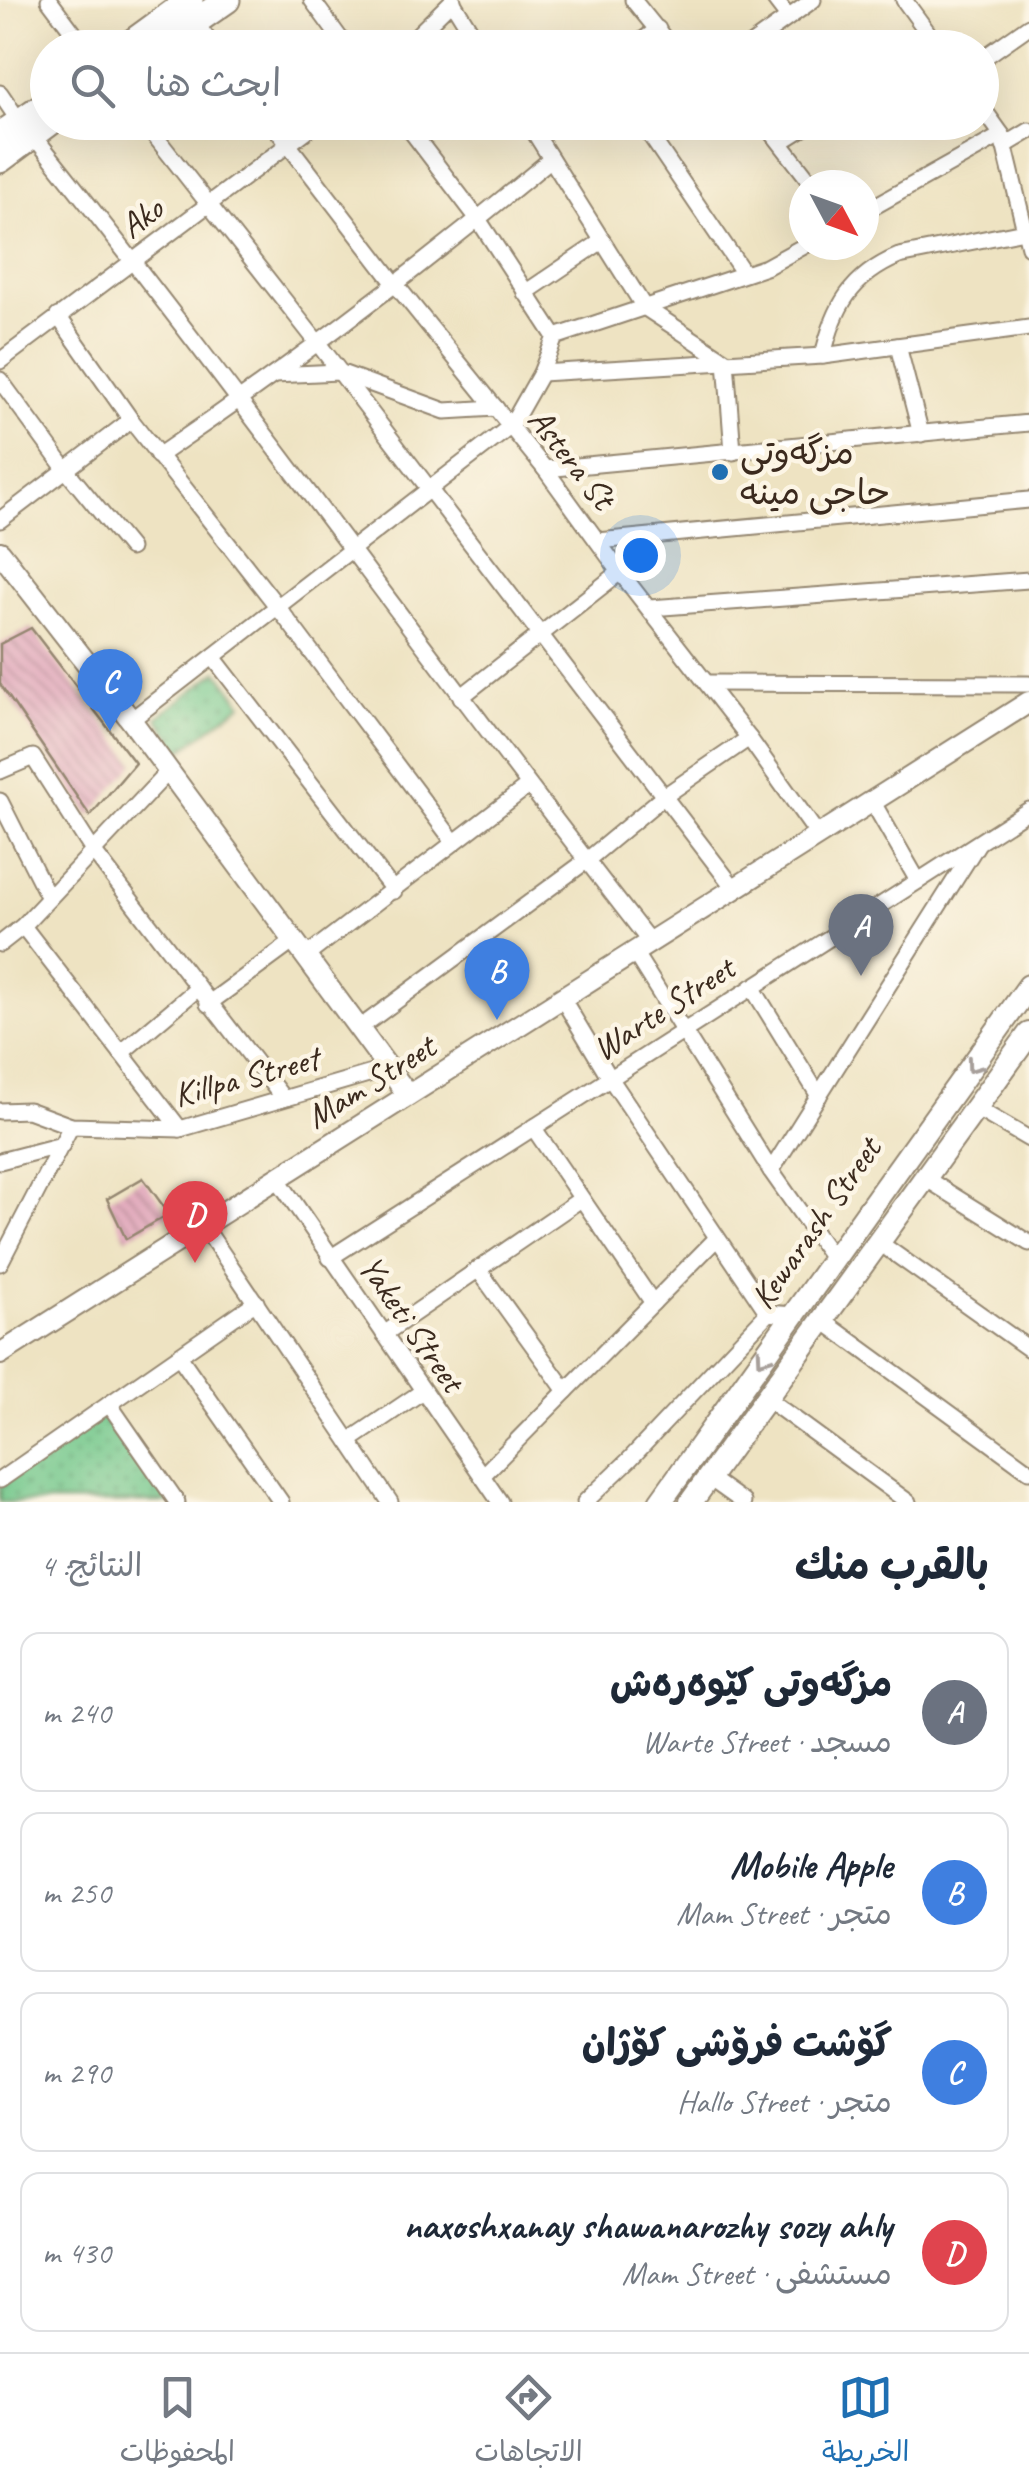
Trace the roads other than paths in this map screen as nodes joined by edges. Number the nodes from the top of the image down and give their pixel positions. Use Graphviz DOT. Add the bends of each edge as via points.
graph roads {
  1 [pos="49,0"];
  2 [pos="227,0"];
  3 [pos="312,0"];
  4 [pos="452,0"];
  5 [pos="632,0"];
  6 [pos="775,0"];
  7 [pos="812,0"];
  8 [pos="904,0"];
  9 [pos="192,11"];
  10 [pos="788,18"];
  11 [pos="1029,26"];
  12 [pos="658,29"];
  13 [pos="72,30"];
  14 [pos="157,30"];
  15 [pos="175,30"];
  16 [pos="334,30"];
  17 [pos="422,30"];
  18 [pos="470,30"];
  19 [pos="771,30"];
  20 [pos="924,30"];
  21 [pos="999,46"];
  22 [pos="0,92"];
  23 [pos="26,128"];
  24 [pos="1029,131"];
  25 [pos="999,135"];
  26 [pos="36,140"];
  27 [pos="158,140"];
  28 [pos="284,140"];
  29 [pos="296,140"];
  30 [pos="418,140"];
  31 [pos="539,140"];
  32 [pos="653,140"];
  33 [pos="784,140"];
  34 [pos="1003,141"];
  35 [pos="781,142"];
  36 [pos="289,146"];
  37 [pos="551,159"];
  38 [pos="0,160"];
  39 [pos="802,170"];
  40 [pos="208,203"];
  41 [pos="879,204"];
  42 [pos="478,219"];
  43 [pos="1027,230"];
  44 [pos="602,241"];
  45 [pos="1029,247"];
  46 [pos="789,254"];
  47 [pos="133,260"];
  48 [pos="743,272"];
  49 [pos="396,284"];
  50 [pos="525,293"];
  51 [pos="644,307"];
  52 [pos="58,316"];
  53 [pos="1029,328"];
  54 [pos="555,337"];
  55 [pos="317,342"];
  56 [pos="898,346"];
  57 [pos="823,356"];
  58 [pos="0,361"];
  59 [pos="726,362"];
  60 [pos="339,372"];
  61 [pos="541,373"];
  62 [pos="274,374"];
  63 [pos="0,380"];
  64 [pos="239,401"];
  65 [pos="496,408"];
  66 [pos="131,420"];
  67 [pos="1029,423"];
  68 [pos="511,426"];
  69 [pos="921,434"];
  70 [pos="733,452"];
  71 [pos="158,456"];
  72 [pos="546,469"];
  73 [pos="66,470"];
  74 [pos="430,492"];
  75 [pos="1029,500"];
  76 [pos="0,520"];
  77 [pos="598,541"];
  78 [pos="130,548"];
  79 [pos="0,552"];
  80 [pos="351,552"];
  81 [pos="620,572"];
  82 [pos="1029,580"];
  83 [pos="277,606"];
  84 [pos="650,608"];
  85 [pos="540,635"];
  86 [pos="212,657"];
  87 [pos="707,683"];
  88 [pos="1029,684"];
  89 [pos="460,698"];
  90 [pos="1029,702"];
  91 [pos="131,720"];
  92 [pos="749,738"];
  93 [pos="0,772"];
  94 [pos="167,772"];
  95 [pos="528,786"];
  96 [pos="663,797"];
  97 [pos="0,801"];
  98 [pos="872,801"];
  99 [pos="1029,810"];
  100 [pos="818,835"];
  101 [pos="454,842"];
  102 [pos="980,842"];
  103 [pos="93,850"];
  104 [pos="586,860"];
  105 [pos="918,881"];
  106 [pos="734,888"];
  107 [pos="394,891"];
  108 [pos="49,898"];
  109 [pos="22,926"];
  110 [pos="0,944"];
  111 [pos="642,947"];
  112 [pos="300,948"];
  113 [pos="1029,986"];
  114 [pos="752,987"];
  115 [pos="196,989"];
  116 [pos="562,998"];
  117 [pos="208,1004"];
  118 [pos="361,1027"];
  119 [pos="682,1032"];
  120 [pos="1028,1036"];
  121 [pos="121,1053"];
  122 [pos="389,1068"];
  123 [pos="610,1078"];
  124 [pos="408,1095"];
  125 [pos="819,1096"];
  126 [pos="283,1098"];
  127 [pos="974,1107"];
  128 [pos="0,1111"];
  129 [pos="71,1126"];
  130 [pos="533,1127"];
  131 [pos="180,1129"];
  132 [pos="1029,1139"];
  133 [pos="62,1145"];
  134 [pos="0,1161"];
  135 [pos="771,1172"];
  136 [pos="277,1178"];
  137 [pos="925,1178"];
  138 [pos="581,1199"];
  139 [pos="870,1206"];
  140 [pos="204,1225"];
  141 [pos="884,1232"];
  142 [pos="717,1238"];
  143 [pos="1029,1243"];
  144 [pos="330,1258"];
  145 [pos="0,1263"];
  146 [pos="826,1268"];
  147 [pos="478,1269"];
  148 [pos="840,1294"];
  149 [pos="256,1302"];
  150 [pos="653,1303"];
  151 [pos="768,1313"];
  152 [pos="793,1315"];
  153 [pos="822,1320"];
  154 [pos="384,1334"];
  155 [pos="1029,1349"];
  156 [pos="0,1354"];
  157 [pos="179,1356"];
  158 [pos="566,1390"];
  159 [pos="423,1391"];
  160 [pos="766,1398"];
  161 [pos="109,1404"];
  162 [pos="349,1441"];
  163 [pos="1029,1471"];
  164 [pos="482,1476"];
  165 [pos="708,1477"];
  166 [pos="0,1480"];
  167 [pos="177,1502"];
  168 [pos="281,1502"];
  169 [pos="390,1502"];
  170 [pos="500,1502"];
  171 [pos="585,1502"];
  172 [pos="660,1502"];
  173 [pos="691,1502"];
  174 [pos="743,1502"];
  175 [pos="908,1502"];
  1 -- 13 [label="street"];
  2 -- 9 [label="highway"];
  3 -- 16 [label="street"];
  4 -- 17 [label="street"];
  4 -- 18 [label="street"];
  5 -- 12 [label="street"];
  6 -- 10 [label="street"];
  7 -- 10 [label="street"];
  8 -- 20 [label="street"];
  9 -- 14 [label="highway"];
  9 -- 15 [label="highway"];
  10 -- 19 [label="street"];
  11 -- 21 [label="street"];
  22 -- 23 [label="street"];
  23 -- 38 [label="highway"];
  24 -- 34 [label="street"];
  25 -- 34 [label="street"];
  26 -- 47 [label="street"];
  27 -- 40 [label="street"];
  28 -- 36 [label="street, Astera St"];
  29 -- 36 [label="street, Ako"];
  30 -- 42 [label="street"];
  31 -- 37 [label="street"];
  32 -- 48 [label="street"];
  33 -- 35 [label="street"];
  34 -- 41 [label="street"];
  34 -- 43 [label="street"];
  35 -- 39 [label="street"];
  36 -- 40 [label="street, Ako"];
  36 -- 49 [label="street, Astera St"];
  37 -- 42 [label="street"];
  37 -- 44 [label="street"];
  40 -- 47 [label="street, Ako"];
  40 -- 55 [label="street"];
  42 -- 49 [label="street"];
  42 -- 50 [label="street"];
  43 -- 45 [label="street"];
  43 -- 57 [label="street" via="884,262 838,306"];
  44 -- 50 [label="street"];
  44 -- 51 [label="street"];
  46 -- 48 [label="street"];
  47 -- 52 [label="street, Ako"];
  47 -- 64 [label="street"];
  48 -- 51 [label="street"];
  49 -- 55 [label="street"];
  49 -- 65 [label="street, Astera St"];
  50 -- 54 [label="street"];
  51 -- 54 [label="street"];
  51 -- 59 [label="street"];
  52 -- 58 [label="street, Ako"];
  52 -- 66 [label="street"];
  53 -- 56 [label="street"];
  54 -- 61 [label="street"];
  55 -- 60 [label="street"];
  55 -- 62 [label="street"];
  56 -- 57 [label="street"];
  56 -- 69 [label="street"];
  57 -- 59 [label="street"];
  59 -- 61 [label="street"];
  59 -- 70 [label="street"];
  60 -- 62 [label="street"];
  60 -- 65 [label="street" via="445,412"];
  60 -- 74 [label="street"];
  61 -- 68 [label="street"];
  62 -- 64 [label="street"];
  63 -- 73 [label="street"];
  64 -- 71 [label="street"];
  64 -- 80 [label="street"];
  65 -- 68 [label="street, Astera St"];
  66 -- 71 [label="street"];
  66 -- 73 [label="street"];
  67 -- 69 [label="street"];
  68 -- 72 [label="street, Astera St"];
  68 -- 74 [label="street"];
  69 -- 70 [label="street"];
  70 -- 72 [label="street"];
  71 -- 83 [label="street"];
  72 -- 77 [label="street, Astera St"];
  73 -- 76 [label="street"];
  73 -- 78 [label="street"];
  74 -- 80 [label="street"];
  74 -- 85 [label="street"];
  75 -- 77 [label="street"];
  77 -- 81 [label="street, Astera St"];
  79 -- 91 [label="street"];
  80 -- 83 [label="street"];
  80 -- 89 [label="street"];
  81 -- 84 [label="street, Astera St"];
  81 -- 85 [label="street"];
  82 -- 84 [label="street"];
  83 -- 86 [label="street"];
  83 -- 101 [label="street"];
  84 -- 87 [label="street, Astera St"];
  85 -- 89 [label="street"];
  85 -- 96 [label="street"];
  86 -- 91 [label="street"];
  86 -- 107 [label="street"];
  87 -- 88 [label="street"];
  87 -- 92 [label="street, Astera St"];
  89 -- 95 [label="street"];
  90 -- 98 [label="street, Mam Street"];
  91 -- 94 [label="street"];
  92 -- 96 [label="street"];
  92 -- 100 [label="street, Astera St"];
  93 -- 103 [label="street" via="33,757"];
  94 -- 103 [label="street"];
  94 -- 112 [label="street"];
  95 -- 101 [label="street"];
  95 -- 104 [label="street"];
  96 -- 104 [label="street"];
  96 -- 106 [label="street"];
  97 -- 108 [label="street"];
  98 -- 100 [label="street, Mam Street"];
  98 -- 105 [label="street"];
  99 -- 102 [label="street, Warte Street"];
  100 -- 106 [label="street, Mam Street"];
  101 -- 107 [label="street"];
  102 -- 105 [label="street, Warte Street"];
  102 -- 125 [label="street"];
  103 -- 108 [label="street"];
  103 -- 115 [label="street"];
  104 -- 111 [label="street"];
  104 -- 118 [label="street"];
  105 -- 114 [label="street, Warte Street"];
  106 -- 111 [label="street, Mam Street"];
  107 -- 112 [label="street"];
  108 -- 109 [label="street"];
  109 -- 110 [label="street"];
  109 -- 121 [label="street"];
  111 -- 116 [label="street, Mam Street"];
  111 -- 119 [label="street"];
  112 -- 117 [label="street"];
  112 -- 118 [label="street"];
  113 -- 139 [label="main road, Kewarash Street, one-way"];
  114 -- 119 [label="street, Warte Street"];
  114 -- 125 [label="street"];
  115 -- 117 [label="street"];
  115 -- 121 [label="street"];
  116 -- 123 [label="street"];
  116 -- 124 [label="street, Mam Street"];
  117 -- 126 [label="street"];
  118 -- 122 [label="street"];
  119 -- 123 [label="street, Warte Street"];
  119 -- 135 [label="street"];
  120 -- 127 [label="main road, Kewarash Street"];
  121 -- 131 [label="street"];
  122 -- 124 [label="street"];
  122 -- 126 [label="street, Killpa Street"];
  123 -- 130 [label="street, Warte Street"];
  123 -- 142 [label="street"];
  124 -- 136 [label="street, Mam Street"];
  125 -- 135 [label="street"];
  126 -- 131 [label="street, Killpa Street"];
  127 -- 132 [label="street"];
  127 -- 137 [label="main road, Kewarash Street"];
  128 -- 129 [label="street, Killpa Street" via="28,1110"];
  129 -- 131 [label="street, Killpa Street"];
  129 -- 133 [label="street"];
  130 -- 138 [label="street"];
  130 -- 144 [label="street, Warte Street"];
  133 -- 134 [label="street"];
  133 -- 145 [label="street"];
  135 -- 146 [label="street"];
  136 -- 140 [label="street, Mam Street"];
  136 -- 144 [label="street, Yaketi Street"];
  137 -- 141 [label="main road, Kewarash Street"];
  137 -- 143 [label="street"];
  138 -- 147 [label="street"];
  138 -- 150 [label="street"];
  139 -- 141 [label="main road"];
  139 -- 146 [label="main road, Kewarash Street"];
  140 -- 149 [label="street"];
  140 -- 156 [label="street, Mam Street"];
  141 -- 148 [label="main road, Kewarash Street"];
  141 -- 155 [label="street"];
  142 -- 150 [label="street"];
  142 -- 151 [label="street"];
  144 -- 154 [label="street, Yaketi Street"];
  146 -- 148 [label="main road"];
  146 -- 152 [label="main road, Kewarash Street"];
  147 -- 154 [label="street"];
  147 -- 158 [label="street"];
  148 -- 153 [label="main road, Kewarash Street"];
  149 -- 157 [label="street"];
  149 -- 162 [label="street"];
  150 -- 158 [label="street"];
  151 -- 152 [label="street"];
  151 -- 171 [label="street"];
  152 -- 172 [label="main road, Kewarash Street, one-way"];
  153 -- 160 [label="main road, Kewarash Street"];
  153 -- 163 [label="street"];
  154 -- 159 [label="street, Yaketi Street"];
  157 -- 161 [label="street"];
  157 -- 168 [label="street"];
  158 -- 164 [label="street"];
  159 -- 162 [label="street"];
  159 -- 164 [label="street, Yaketi Street"];
  160 -- 165 [label="main road, Kewarash Street"];
  160 -- 175 [label="street"];
  161 -- 166 [label="street"];
  161 -- 167 [label="street"];
  162 -- 169 [label="street"];
  164 -- 170 [label="street, Yaketi Street"];
  165 -- 173 [label="main road, Kewarash Street"];
  165 -- 174 [label="street"];
}
